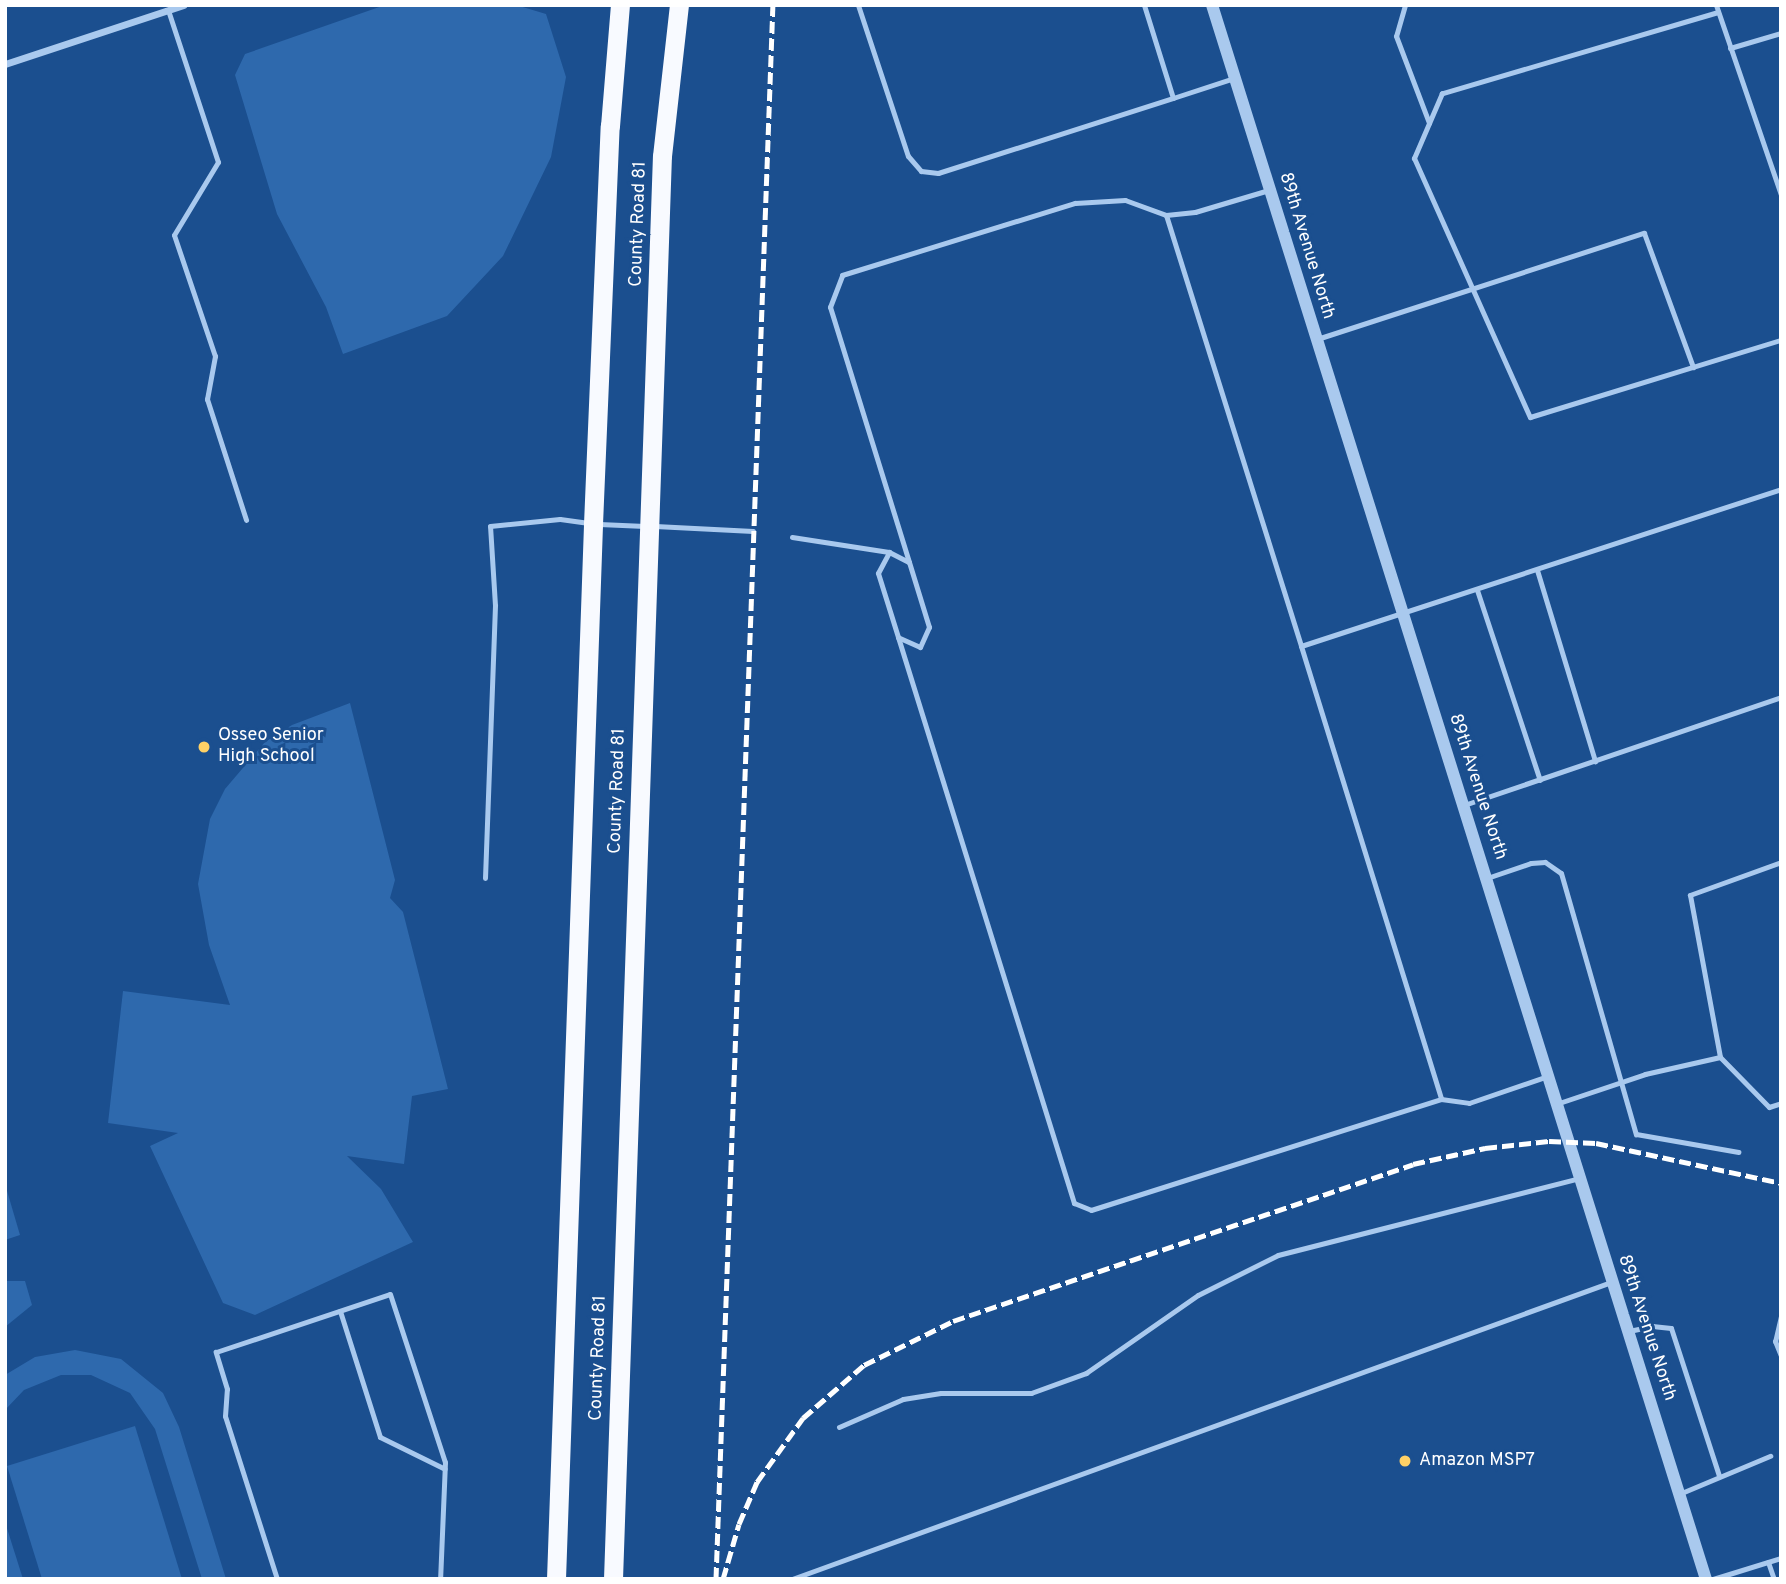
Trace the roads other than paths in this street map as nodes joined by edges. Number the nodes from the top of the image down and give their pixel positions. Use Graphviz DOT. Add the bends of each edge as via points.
graph roads {
  1 [pos="183,5"];
  2 [pos="620,5"];
  3 [pos="679,5"];
  4 [pos="858,5"];
  5 [pos="1144,5"];
  6 [pos="1212,5"];
  7 [pos="1405,5"];
  8 [pos="1716,5"];
  9 [pos="168,10"];
  10 [pos="1718,12"];
  11 [pos="1781,33"];
  12 [pos="1730,48"];
  13 [pos="5,64"];
  14 [pos="1235,77"];
  15 [pos="1173,98"];
  16 [pos="1429,124"];
  17 [pos="1271,190"];
  18 [pos="1780,192"];
  19 [pos="1166,215"];
  20 [pos="1472,289"];
  21 [pos="1317,339"];
  22 [pos="1781,340"];
  23 [pos="1693,367"];
  24 [pos="1781,489"];
  25 [pos="246,520"];
  26 [pos="593,524"];
  27 [pos="648,526"];
  28 [pos="753,531"];
  29 [pos="792,537"];
  30 [pos="889,552"];
  31 [pos="909,562"];
  32 [pos="1537,570"];
  33 [pos="1477,590"];
  34 [pos="1405,615"];
  35 [pos="898,637"];
  36 [pos="1301,646"];
  37 [pos="1781,696"];
  38 [pos="1595,761"];
  39 [pos="1540,780"];
  40 [pos="1464,805"];
  41 [pos="1781,862"];
  42 [pos="485,878"];
  43 [pos="1487,878"];
  44 [pos="1720,1057"];
  45 [pos="1548,1076"];
  46 [pos="1623,1081"];
  47 [pos="1441,1099"];
  48 [pos="1781,1102"];
  49 [pos="1556,1104"];
  50 [pos="1738,1152"];
  51 [pos="1579,1178"];
  52 [pos="1613,1282"];
  53 [pos="340,1311"];
  54 [pos="1781,1316"];
  55 [pos="1629,1331"];
  56 [pos="1781,1356"];
  57 [pos="839,1427"];
  58 [pos="1770,1456"];
  59 [pos="444,1469"];
  60 [pos="1719,1476"];
  61 [pos="1679,1494"];
  62 [pos="1781,1558"];
  63 [pos="1768,1562"];
  64 [pos="277,1579"];
  65 [pos="440,1579"];
  66 [pos="556,1579"];
  67 [pos="613,1579"];
  68 [pos="792,1579"];
  69 [pos="1706,1579"];
  70 [pos="1713,1579"];
  71 [pos="1774,1579"];
  1 -- 9 [label="street"];
  2 -- 26 [label="highway, County Road 81" via="609,140"];
  3 -- 27 [label="highway, County Road 81" via="662,156"];
  4 -- 15 [label="lane" via="908,156 920,171 938,173"];
  5 -- 15 [label="lane"];
  6 -- 14 [label="street, 89th Avenue North"];
  7 -- 16 [label="lane" via="1396,36"];
  8 -- 10 [label="lane"];
  9 -- 13 [label="street"];
  9 -- 25 [label="lane" via="218,162 174,235 215,356 207,399"];
  10 -- 12 [label="lane"];
  10 -- 16 [label="lane" via="1442,93"];
  11 -- 12 [label="lane"];
  12 -- 18 [label="lane"];
  14 -- 15 [label="lane"];
  14 -- 17 [label="street, 89th Avenue North"];
  16 -- 20 [label="lane" via="1414,159"];
  17 -- 19 [label="lane" via="1195,212"];
  17 -- 21 [label="street, 89th Avenue North"];
  19 -- 31 [label="lane" via="1125,200 1075,203 842,275 830,307"];
  19 -- 36 [label="lane"];
  20 -- 21 [label="lane"];
  20 -- 23 [label="lane" via="1530,417"];
  20 -- 23 [label="lane" via="1644,233"];
  21 -- 34 [label="street, 89th Avenue North"];
  22 -- 23 [label="lane"];
  24 -- 32 [label="lane"];
  26 -- 27 [label="lane"];
  26 -- 42 [label="lane" via="560,519 490,526 495,605"];
  26 -- 66 [label="highway, County Road 81"];
  27 -- 28 [label="lane"];
  27 -- 67 [label="highway, County Road 81"];
  29 -- 30 [label="lane"];
  30 -- 31 [label="lane"];
  30 -- 35 [label="lane" via="878,573"];
  31 -- 35 [label="lane" via="929,627 920,647"];
  32 -- 33 [label="lane"];
  32 -- 38 [label="lane"];
  33 -- 34 [label="lane"];
  33 -- 39 [label="lane"];
  34 -- 36 [label="lane"];
  34 -- 40 [label="street, 89th Avenue North"];
  35 -- 47 [label="lane" via="1074,1203 1091,1209"];
  36 -- 47 [label="lane"];
  37 -- 38 [label="lane"];
  38 -- 39 [label="lane"];
  39 -- 40 [label="lane"];
  40 -- 43 [label="street, 89th Avenue North"];
  41 -- 44 [label="lane" via="1690,895"];
  43 -- 45 [label="street, 89th Avenue North"];
  43 -- 46 [label="lane" via="1545,862 1561,873"];
  44 -- 46 [label="lane"];
  44 -- 48 [label="lane" via="1769,1107"];
  45 -- 47 [label="lane" via="1469,1103"];
  45 -- 49 [label="street, 89th Avenue North"];
  46 -- 49 [label="lane"];
  46 -- 50 [label="lane" via="1636,1134"];
  49 -- 51 [label="street, 89th Avenue North"];
  51 -- 52 [label="street, 89th Avenue North"];
  51 -- 57 [label="lane" via="1278,1255 1198,1295 1086,1373 1031,1393 916,1397"];
  52 -- 55 [label="street, 89th Avenue North"];
  52 -- 68 [label="lane"];
  53 -- 59 [label="lane" via="380,1437"];
  53 -- 59 [label="lane" via="390,1294"];
  53 -- 64 [label="lane" via="216,1352 227,1389 225,1416"];
  54 -- 56 [label="lane" via="1775,1341"];
  55 -- 60 [label="lane" via="1652,1325 1671,1328"];
  55 -- 61 [label="street, 89th Avenue North"];
  58 -- 60 [label="lane"];
  59 -- 65 [label="lane"];
  60 -- 61 [label="lane"];
  61 -- 69 [label="street, 89th Avenue North"];
  62 -- 63 [label="lane"];
  63 -- 70 [label="lane"];
  63 -- 71 [label="lane"];
}
